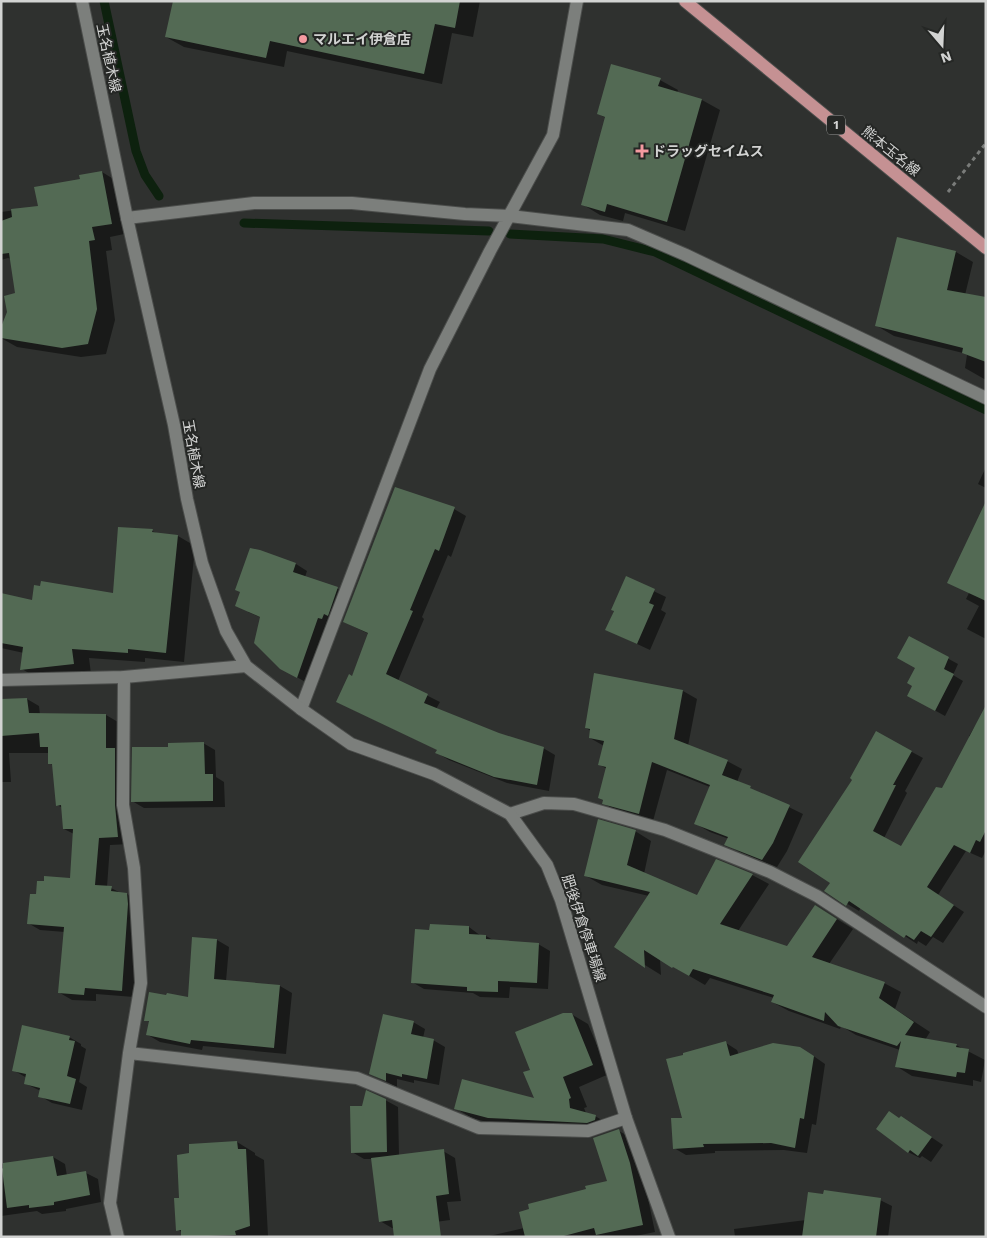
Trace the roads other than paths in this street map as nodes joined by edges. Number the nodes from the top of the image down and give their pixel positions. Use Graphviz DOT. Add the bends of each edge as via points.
graph roads {
  1 [pos="82,1"];
  2 [pos="577,1"];
  3 [pos="686,1"];
  4 [pos="510,216"];
  5 [pos="127,218"];
  6 [pos="986,248"];
  7 [pos="986,398"];
  8 [pos="246,666"];
  9 [pos="124,677"];
  10 [pos="1,680"];
  11 [pos="301,709"];
  12 [pos="510,814"];
  13 [pos="986,1007"];
  14 [pos="129,1053"];
  15 [pos="626,1118"];
  16 [pos="118,1237"];
  17 [pos="669,1237"];
  1 -- 5 [label="street, 玉名植木線"];
  2 -- 4 [label="street" via="553,135"];
  3 -- 6 [label="main road, 熊本玉名線 / 1"];
  4 -- 5 [label="street" via="352,203 254,203"];
  4 -- 7 [label="street" via="628,230"];
  4 -- 11 [label="street" via="430,369"];
  5 -- 8 [label="street, 玉名植木線" via="202,563 226,631"];
  8 -- 9 [label="street"];
  8 -- 11 [label="street, 肥後伊倉停車場線"];
  9 -- 10 [label="street"];
  9 -- 14 [label="street" via="123,805 134,868 141,983"];
  11 -- 12 [label="street, 肥後伊倉停車場線" via="351,744 434,774"];
  12 -- 13 [label="street" via="544,803 574,804 665,830 770,872 817,896"];
  12 -- 15 [label="street, 肥後伊倉停車場線" via="547,865 561,900"];
  14 -- 15 [label="street" via="357,1078 479,1128 588,1131"];
  14 -- 16 [label="street" via="110,1204"];
  15 -- 17 [label="street, 肥後伊倉停車場線"];
}
